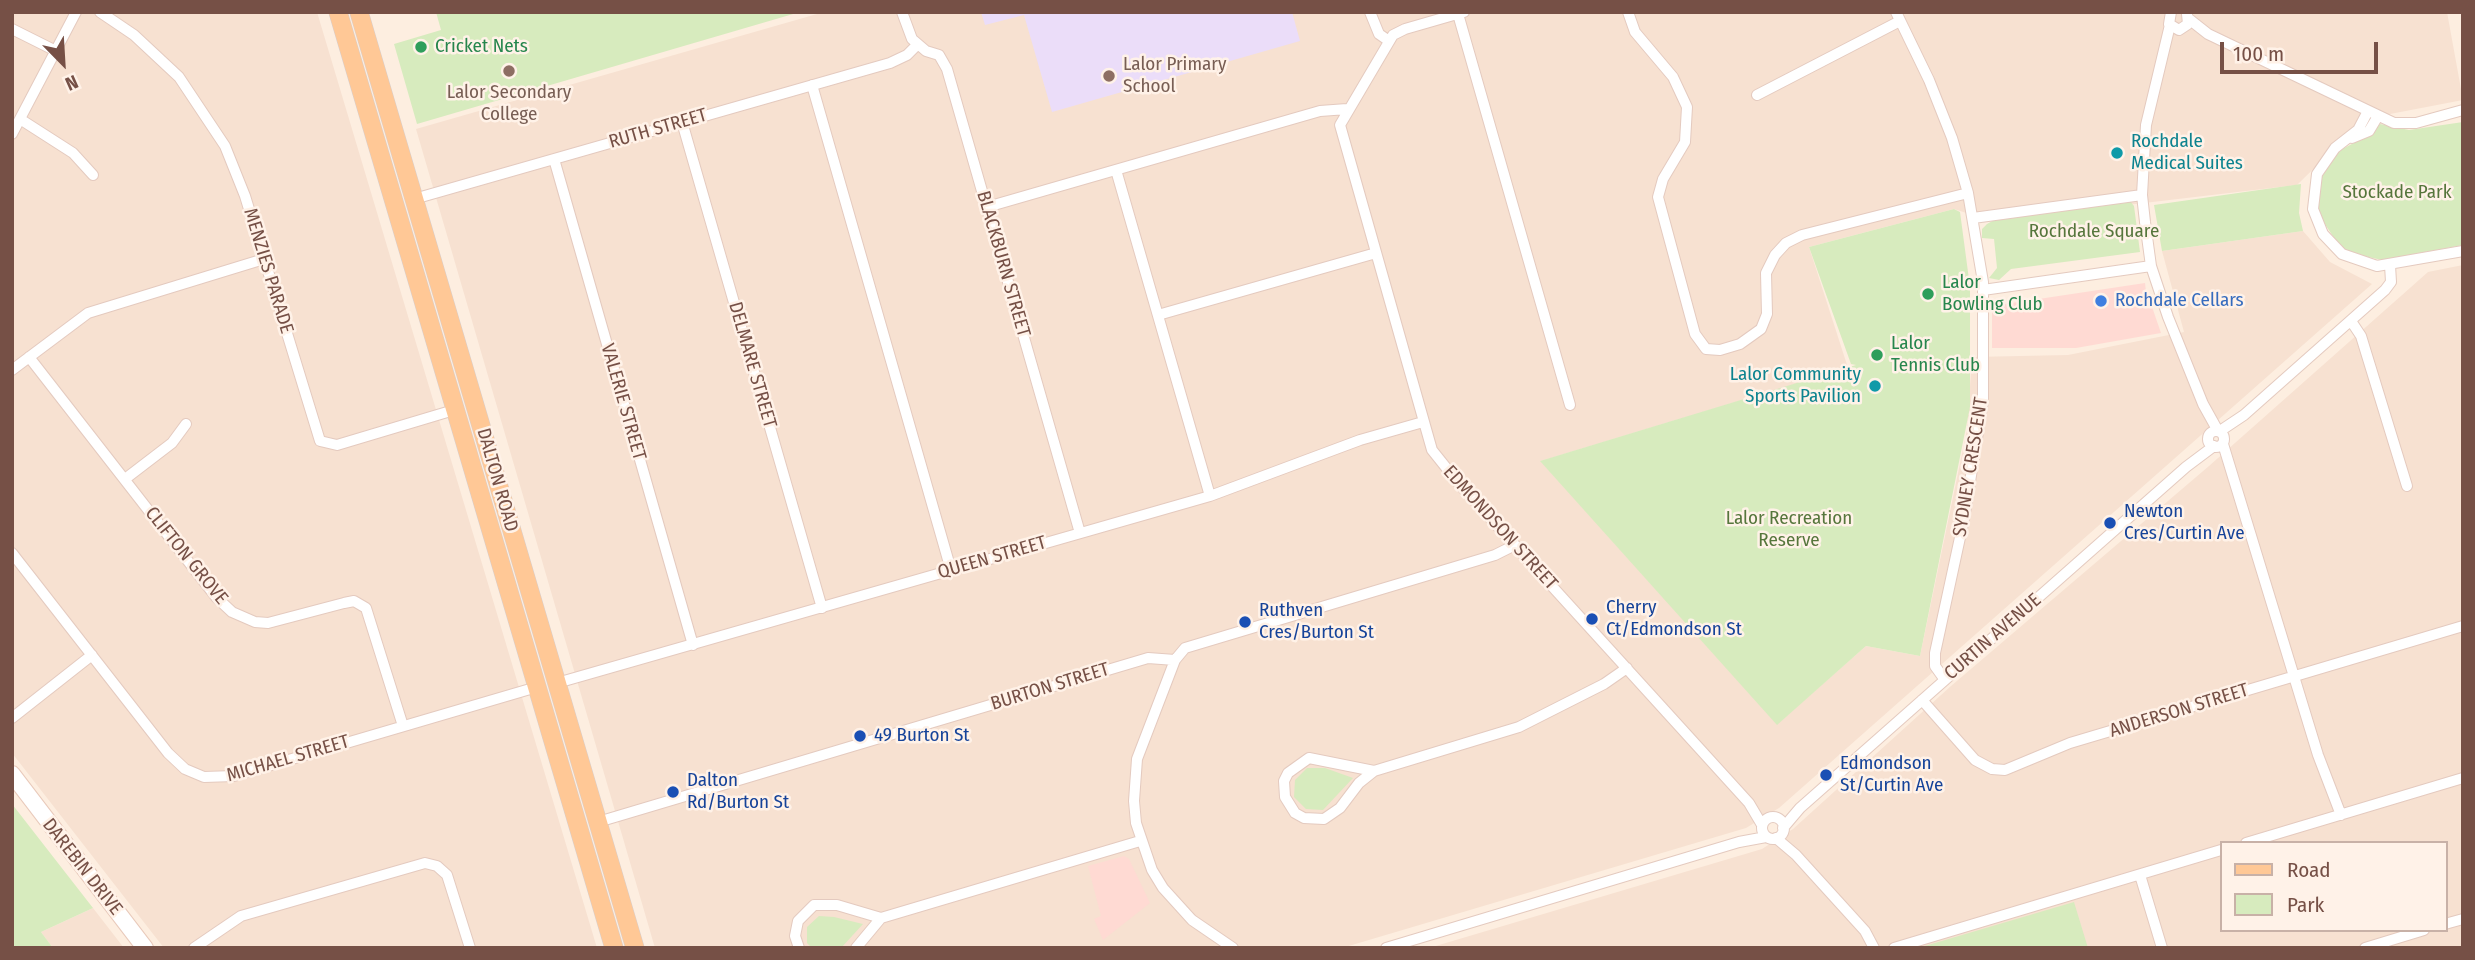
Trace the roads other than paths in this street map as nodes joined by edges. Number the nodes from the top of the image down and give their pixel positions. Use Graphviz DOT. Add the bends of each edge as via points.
graph roads {
  1 [pos="76,12"];
  2 [pos="100,12"];
  3 [pos="338,12"];
  4 [pos="359,12"];
  5 [pos="902,12"];
  6 [pos="1370,12"];
  7 [pos="1628,12"];
  8 [pos="1461,13"];
  9 [pos="1898,17"];
  10 [pos="2178,18"];
  11 [pos="12,29"];
  12 [pos="1389,41"];
  13 [pos="917,45"];
  14 [pos="56,51"];
  15 [pos="812,85"];
  16 [pos="1757,95"];
  17 [pos="1347,109"];
  18 [pos="2463,110"];
  19 [pos="2373,114"];
  20 [pos="2442,118"];
  21 [pos="2463,118"];
  22 [pos="20,119"];
  23 [pos="682,122"];
  24 [pos="12,134"];
  25 [pos="554,159"];
  26 [pos="1116,170"];
  27 [pos="93,175"];
  28 [pos="1968,193"];
  29 [pos="2142,195"];
  30 [pos="414,199"];
  31 [pos="394,205"];
  32 [pos="987,207"];
  33 [pos="1973,218"];
  34 [pos="2463,251"];
  35 [pos="1376,253"];
  36 [pos="264,259"];
  37 [pos="2390,265"];
  38 [pos="2151,266"];
  39 [pos="1983,290"];
  40 [pos="1158,316"];
  41 [pos="2351,321"];
  42 [pos="29,357"];
  43 [pos="12,370"];
  44 [pos="1570,405"];
  45 [pos="454,410"];
  46 [pos="1423,422"];
  47 [pos="186,424"];
  48 [pos="2216,439"];
  49 [pos="125,480"];
  50 [pos="2407,486"];
  51 [pos="1210,496"];
  52 [pos="1080,533"];
  53 [pos="1514,545"];
  54 [pos="12,553"];
  55 [pos="951,570"];
  56 [pos="822,608"];
  57 [pos="2463,626"];
  58 [pos="692,645"];
  59 [pos="92,655"];
  60 [pos="1175,660"];
  61 [pos="1627,667"];
  62 [pos="2294,676"];
  63 [pos="1945,680"];
  64 [pos="557,683"];
  65 [pos="537,687"];
  66 [pos="1922,700"];
  67 [pos="12,718"];
  68 [pos="403,726"];
  69 [pos="1374,771"];
  70 [pos="2463,778"];
  71 [pos="15,781"];
  72 [pos="2341,815"];
  73 [pos="598,822"];
  74 [pos="578,827"];
  75 [pos="1773,828"];
  76 [pos="1140,841"];
  77 [pos="2253,841"];
  78 [pos="2220,850"];
  79 [pos="2140,874"];
  80 [pos="881,918"];
  81 [pos="2417,932"];
  82 [pos="145,948"];
  83 [pos="194,948"];
  84 [pos="470,948"];
  85 [pos="614,948"];
  86 [pos="635,948"];
  87 [pos="799,948"];
  88 [pos="856,948"];
  89 [pos="1233,948"];
  90 [pos="1386,948"];
  91 [pos="1874,948"];
  92 [pos="1894,948"];
  93 [pos="2162,948"];
  94 [pos="2365,948"];
  1 -- 14 [label="street"];
  2 -- 36 [label="street, MENZIES PARADE" via="157,55 197,100 238,173"];
  3 -- 31 [label="main road, DALTON ROAD"];
  4 -- 30 [label="main road, DALTON ROAD"];
  5 -- 13 [label="street"];
  6 -- 12 [label="street" via="1379,34"];
  7 -- 28 [label="street" via="1635,32 1674,77 1688,107 1685,142 1658,197 1701,345 1720,350 1748,340 1761,329 1767,314 1766,273 1786,243"];
  8 -- 12 [label="street" via="1404,29"];
  8 -- 44 [label="street"];
  9 -- 16 [label="street"];
  9 -- 28 [label="street, SYDNEY CRESCENT" via="1941,109"];
  10 -- 19 [label="street"];
  10 -- 29 [label="street" via="2146,125"];
  11 -- 14 [label="street"];
  12 -- 17 [label="street, EDMONDSON STREET"];
  13 -- 15 [label="street, RUTH STREET" via="890,63"];
  13 -- 32 [label="street, BLACKBURN STREET" via="939,55 946,64"];
  14 -- 22 [label="street"];
  15 -- 23 [label="street, RUTH STREET"];
  15 -- 55 [label="street"];
  17 -- 26 [label="street" via="1320,111"];
  17 -- 35 [label="street, EDMONDSON STREET" via="1340,129"];
  18 -- 20 [label="street"];
  19 -- 20 [label="street" via="2400,124"];
  19 -- 37 [label="street" via="2335,148 2317,174 2312,195 2323,234 2342,254 2367,264"];
  20 -- 21 [label="street"];
  22 -- 24 [label="street"];
  22 -- 27 [label="street" via="73,153"];
  23 -- 25 [label="street, RUTH STREET"];
  23 -- 56 [label="street, DELMARE STREET"];
  25 -- 30 [label="street, RUTH STREET"];
  25 -- 58 [label="street, VALERIE STREET"];
  26 -- 32 [label="street"];
  26 -- 40 [label="street"];
  28 -- 33 [label="street, SYDNEY CRESCENT"];
  29 -- 33 [label="street"];
  29 -- 38 [label="street"];
  30 -- 31 [label="main road, RUTH STREET"];
  30 -- 64 [label="main road, DALTON ROAD"];
  31 -- 45 [label="main road, DALTON ROAD"];
  32 -- 52 [label="street, BLACKBURN STREET"];
  33 -- 39 [label="street, SYDNEY CRESCENT"];
  34 -- 37 [label="street"];
  35 -- 40 [label="street"];
  35 -- 46 [label="street, EDMONDSON STREET"];
  36 -- 42 [label="street" via="102,307 76,320"];
  36 -- 45 [label="street, MENZIES PARADE" via="320,441 337,445"];
  37 -- 41 [label="street, CURTIN AVENUE" via="2389,286"];
  38 -- 39 [label="street"];
  38 -- 48 [label="street"];
  39 -- 63 [label="street, SYDNEY CRESCENT" via="1983,401 1935,653 1935,666"];
  40 -- 51 [label="street"];
  41 -- 48 [label="street, CURTIN AVENUE"];
  41 -- 50 [label="street" via="2361,336"];
  42 -- 43 [label="street"];
  42 -- 49 [label="street, CLIFTON GROVE"];
  45 -- 65 [label="main road, DALTON ROAD"];
  46 -- 51 [label="street, QUEEN STREET" via="1360,440"];
  46 -- 53 [label="street, EDMONDSON STREET" via="1435,456"];
  47 -- 49 [label="street" via="172,443"];
  48 -- 62 [label="street" via="2252,535"];
  48 -- 63 [label="street, CURTIN AVENUE"];
  49 -- 68 [label="street, CLIFTON GROVE" via="232,612 268,623 354,601 366,608"];
  51 -- 52 [label="street, QUEEN STREET"];
  52 -- 55 [label="street, QUEEN STREET"];
  53 -- 60 [label="street" via="1495,555 1185,648"];
  53 -- 61 [label="street, EDMONDSON STREET"];
  54 -- 59 [label="street, MICHAEL STREET"];
  55 -- 56 [label="street, QUEEN STREET"];
  56 -- 58 [label="street, QUEEN STREET"];
  57 -- 62 [label="street, ANDERSON STREET"];
  58 -- 64 [label="street, QUEEN STREET"];
  59 -- 67 [label="street"];
  59 -- 68 [label="street, MICHAEL STREET" via="176,762 204,777 234,776"];
  60 -- 73 [label="street, BURTON STREET" via="1147,658"];
  60 -- 76 [label="street" via="1137,759 1134,801"];
  61 -- 69 [label="street" via="1604,684 1519,727"];
  61 -- 75 [label="street, EDMONDSON STREET"];
  62 -- 66 [label="street, ANDERSON STREET" via="2070,743 2006,770 1975,760"];
  62 -- 72 [label="street"];
  63 -- 66 [label="street, CURTIN AVENUE"];
  64 -- 73 [label="main road, DALTON ROAD"];
  65 -- 68 [label="street, MICHAEL STREET"];
  65 -- 74 [label="main road, DALTON ROAD"];
  66 -- 75 [label="street, CURTIN AVENUE"];
  69 -- 69 [label="street" via="1324,819 1295,813 1285,797 1284,781 1302,760 1321,758"];
  70 -- 72 [label="street"];
  71 -- 82 [label="street, DAREBIN DRIVE"];
  72 -- 77 [label="street"];
  73 -- 74 [label="main road, BURTON STREET"];
  73 -- 86 [label="main road, DALTON ROAD"];
  74 -- 85 [label="main road, DALTON ROAD"];
  75 -- 90 [label="street, CURTIN AVENUE"];
  75 -- 91 [label="street, EDMONDSON STREET" via="1865,931"];
  76 -- 80 [label="street"];
  76 -- 89 [label="street" via="1152,870 1175,903 1210,935"];
  78 -- 79 [label="street"];
  79 -- 92 [label="street"];
  79 -- 93 [label="street"];
  80 -- 87 [label="street" via="837,905 814,905 797,921"];
  80 -- 88 [label="street"];
  81 -- 94 [label="street"];
  83 -- 84 [label="street" via="241,916 425,863 447,875"];
}
